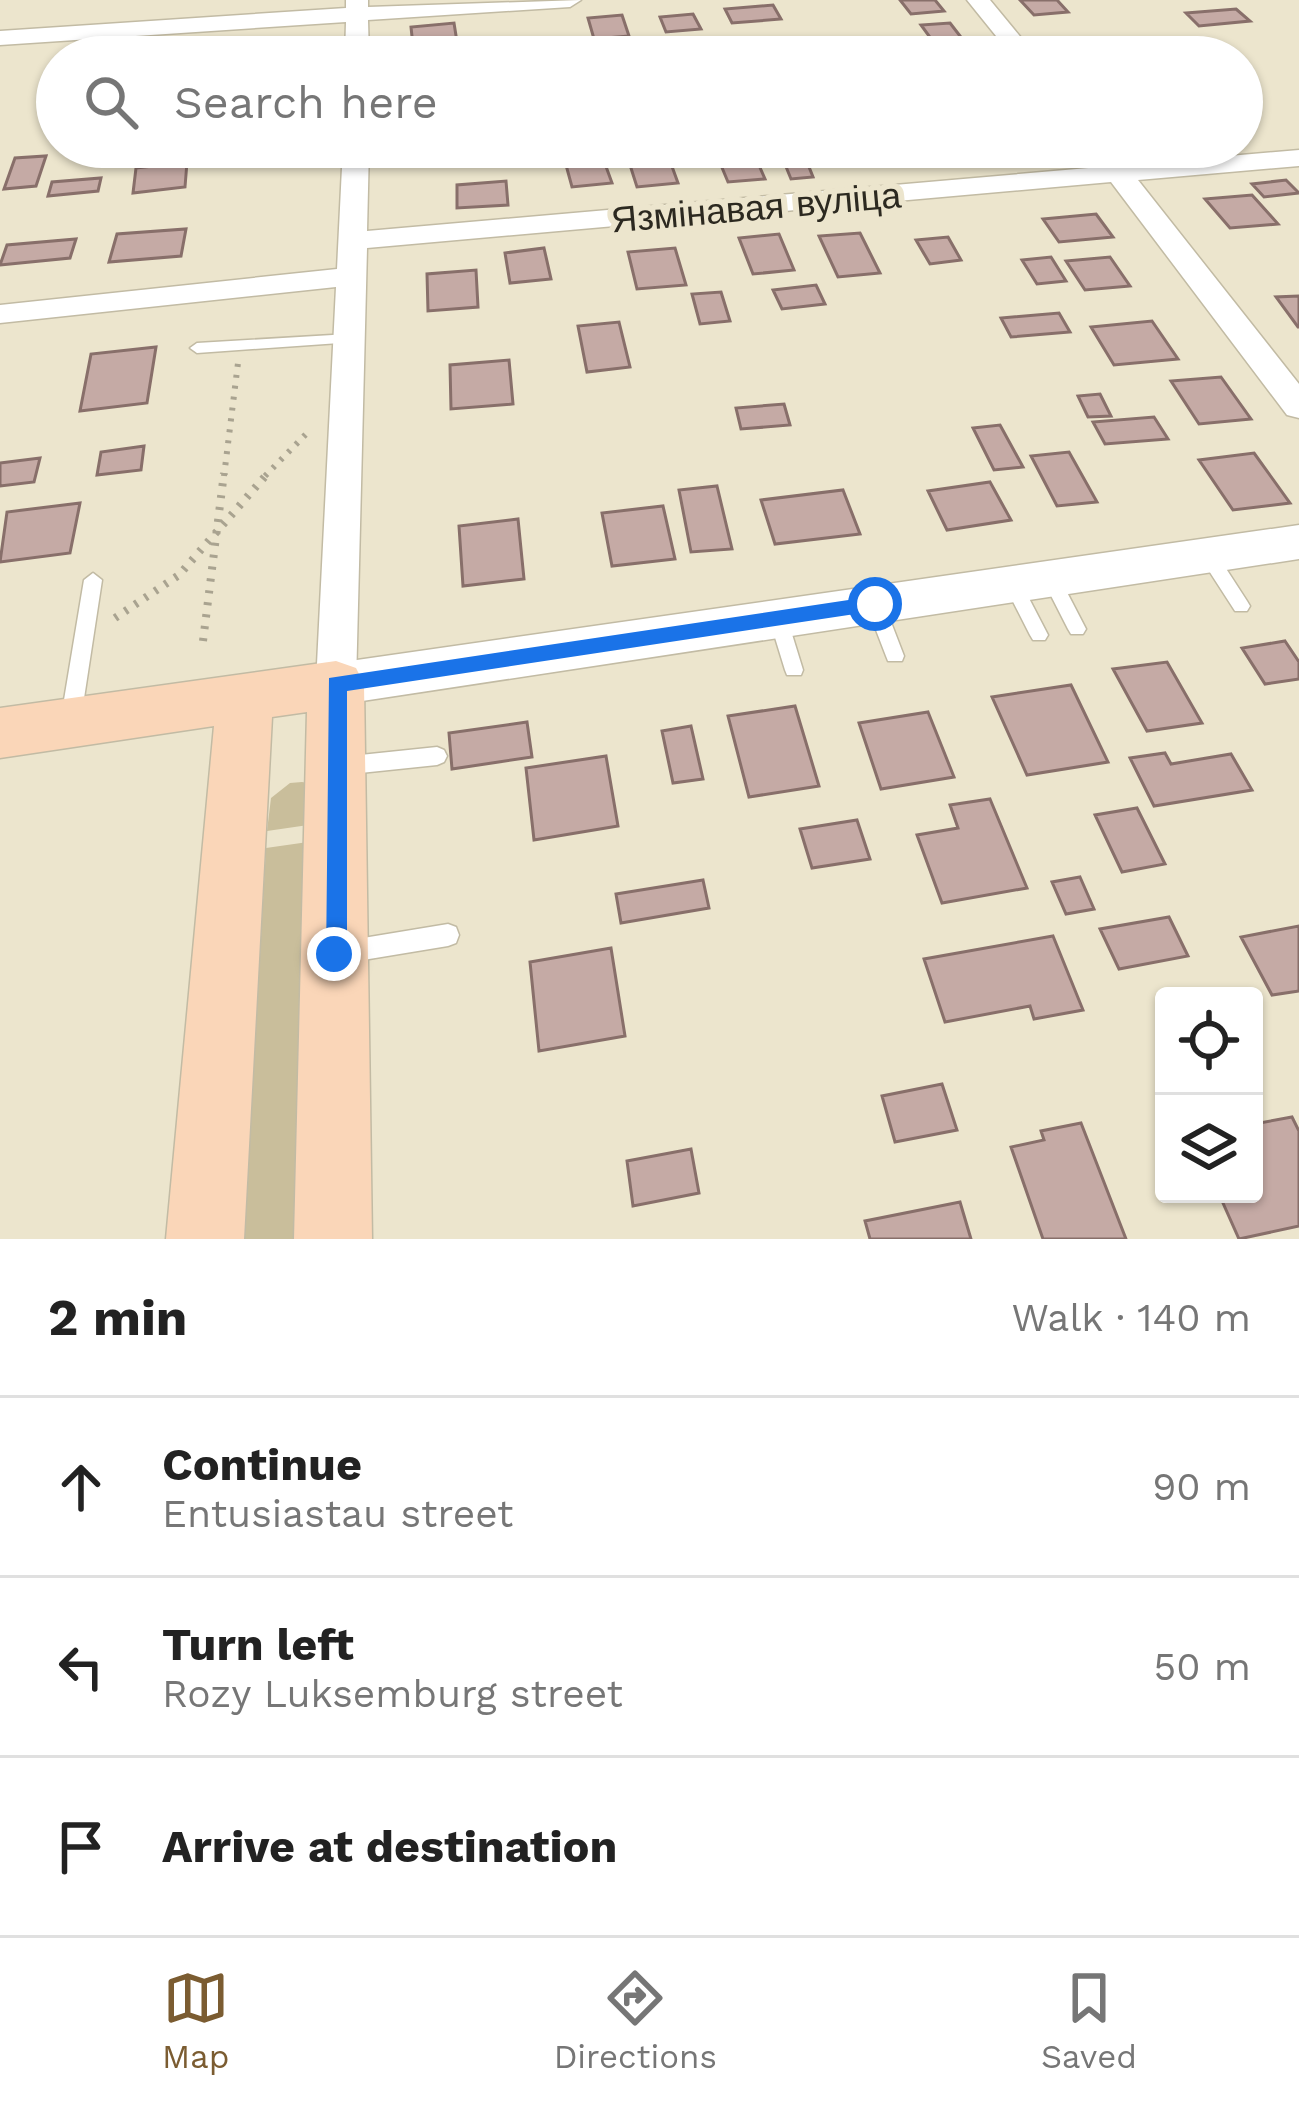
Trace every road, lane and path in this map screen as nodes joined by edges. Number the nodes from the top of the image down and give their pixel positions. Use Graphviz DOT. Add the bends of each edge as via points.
graph roads {
  1 [pos="570,0"];
  2 [pos="978,0"];
  3 [pos="357,8"];
  4 [pos="1007,36"];
  5 [pos="0,38"];
  6 [pos="1299,158"];
  7 [pos="1263,162"];
  8 [pos="356,168"];
  9 [pos="1115,168"];
  10 [pos="1200,168"];
  11 [pos="1121,176"];
  12 [pos="356,241"];
  13 [pos="353,277"];
  14 [pos="0,314"];
  15 [pos="350,339"];
  16 [pos="240,345"];
  17 [pos="197,348"];
  18 [pos="348,384"];
  19 [pos="1299,407"];
  20 [pos="218,524"];
  21 [pos="1299,542"];
  22 [pos="1208,555"];
  23 [pos="93,580"];
  24 [pos="1032,581"];
  25 [pos="875,604"];
  26 [pos="1241,606"];
  27 [pos="778,618"];
  28 [pos="1077,629"];
  29 [pos="1039,635"];
  30 [pos="84,639"];
  31 [pos="203,641"];
  32 [pos="895,656"];
  33 [pos="794,670"];
  34 [pos="337,684"];
  35 [pos="245,697"];
  36 [pos="70,722"];
  37 [pos="0,734"];
  38 [pos="437,756"];
  39 [pos="336,766"];
  40 [pos="448,935"];
  41 [pos="334,954"];
  42 [pos="205,1239"];
  43 [pos="333,1239"];
  1 -- 3 [label="street"];
  2 -- 4 [label="street"];
  3 -- 5 [label="street"];
  6 -- 7 [label="street, Язмінавая вуліца"];
  8 -- 12 [label="street"];
  9 -- 11 [label="street"];
  10 -- 11 [label="street, Язмінавая вуліца"];
  11 -- 12 [label="street, Язмінавая вуліца"];
  11 -- 19 [label="street"];
  12 -- 13 [label="street"];
  13 -- 14 [label="street"];
  13 -- 15 [label="street"];
  15 -- 16 [label="lane"];
  15 -- 18 [label="street"];
  16 -- 17 [label="lane"];
  16 -- 20 [label="path"];
  18 -- 20 [label="path"];
  18 -- 34 [label="street"];
  20 -- 30 [label="path" via="179,575"];
  20 -- 31 [label="path"];
  21 -- 22 [label="street"];
  22 -- 24 [label="street"];
  22 -- 26 [label="lane"];
  23 -- 30 [label="lane"];
  24 -- 25 [label="street"];
  24 -- 28 [label="lane"];
  24 -- 29 [label="lane"];
  25 -- 27 [label="street"];
  25 -- 32 [label="lane"];
  27 -- 33 [label="lane"];
  27 -- 34 [label="street"];
  30 -- 36 [label="lane"];
  34 -- 35 [label="main road"];
  34 -- 39 [label="main road"];
  35 -- 36 [label="main road"];
  35 -- 42 [label="main road"];
  36 -- 37 [label="main road"];
  38 -- 39 [label="lane"];
  39 -- 41 [label="main road"];
  40 -- 41 [label="lane"];
  41 -- 43 [label="main road"];
}
